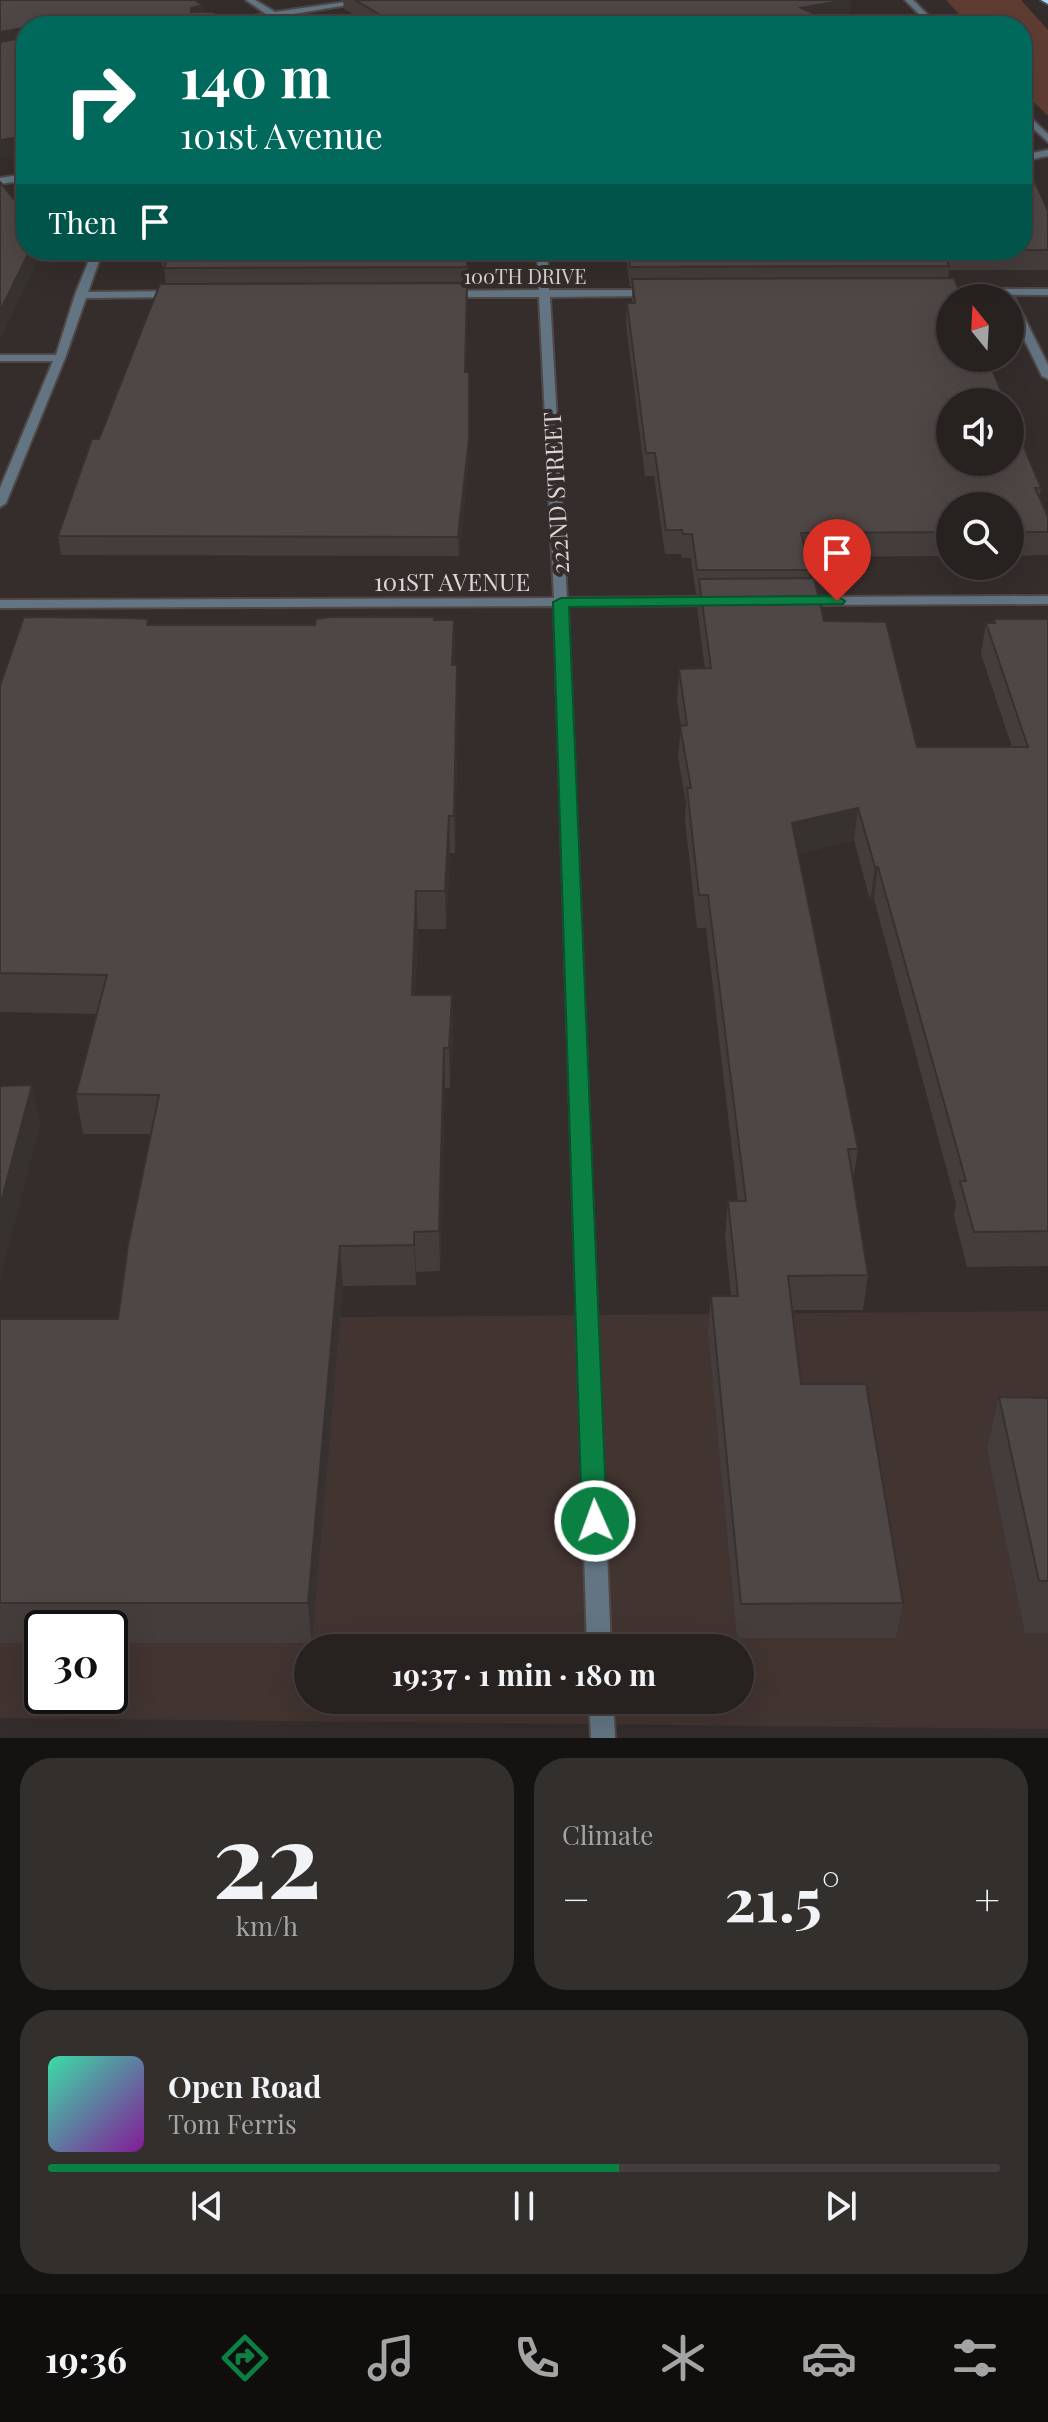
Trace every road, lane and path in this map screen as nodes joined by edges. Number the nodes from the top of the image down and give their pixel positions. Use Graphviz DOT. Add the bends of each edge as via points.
graph roads {
  1 [pos="250,0"];
  2 [pos="374,0"];
  3 [pos="909,0"];
  4 [pos="274,15"];
  5 [pos="267,16"];
  6 [pos="925,16"];
  7 [pos="1032,123"];
  8 [pos="1048,139"];
  9 [pos="94,260"];
  10 [pos="543,260"];
  11 [pos="929,292"];
  12 [pos="936,292"];
  13 [pos="1048,292"];
  14 [pos="545,293"];
  15 [pos="668,293"];
  16 [pos="189,294"];
  17 [pos="425,294"];
  18 [pos="80,295"];
  19 [pos="1024,295"];
  20 [pos="1024,327"];
  21 [pos="0,358"];
  22 [pos="60,358"];
  23 [pos="1048,376"];
  24 [pos="0,503"];
  25 [pos="1048,600"];
  26 [pos="735,601"];
  27 [pos="782,601"];
  28 [pos="561,602"];
  29 [pos="0,604"];
  30 [pos="598,1634"];
  31 [pos="602,1714"];
  32 [pos="603,1738"];
  1 -- 4 [label="street"];
  2 -- 4 [label="street"];
  3 -- 6 [label="street"];
  4 -- 5 [label="street"];
  7 -- 8 [label="street"];
  9 -- 18 [label="street"];
  10 -- 14 [label="street, 222ND STREET"];
  11 -- 12 [label="street"];
  13 -- 19 [label="street"];
  14 -- 15 [label="street, 100TH DRIVE"];
  14 -- 17 [label="street, 100TH DRIVE"];
  14 -- 28 [label="street, 222ND STREET"];
  16 -- 18 [label="street"];
  18 -- 22 [label="street"];
  20 -- 23 [label="street"];
  21 -- 22 [label="street"];
  22 -- 24 [label="street"];
  25 -- 27 [label="street"];
  26 -- 28 [label="street, 101ST AVENUE"];
  28 -- 29 [label="street, 101ST AVENUE"];
  28 -- 30 [label="street, 222ND STREET"];
  31 -- 32 [label="street"];
}
